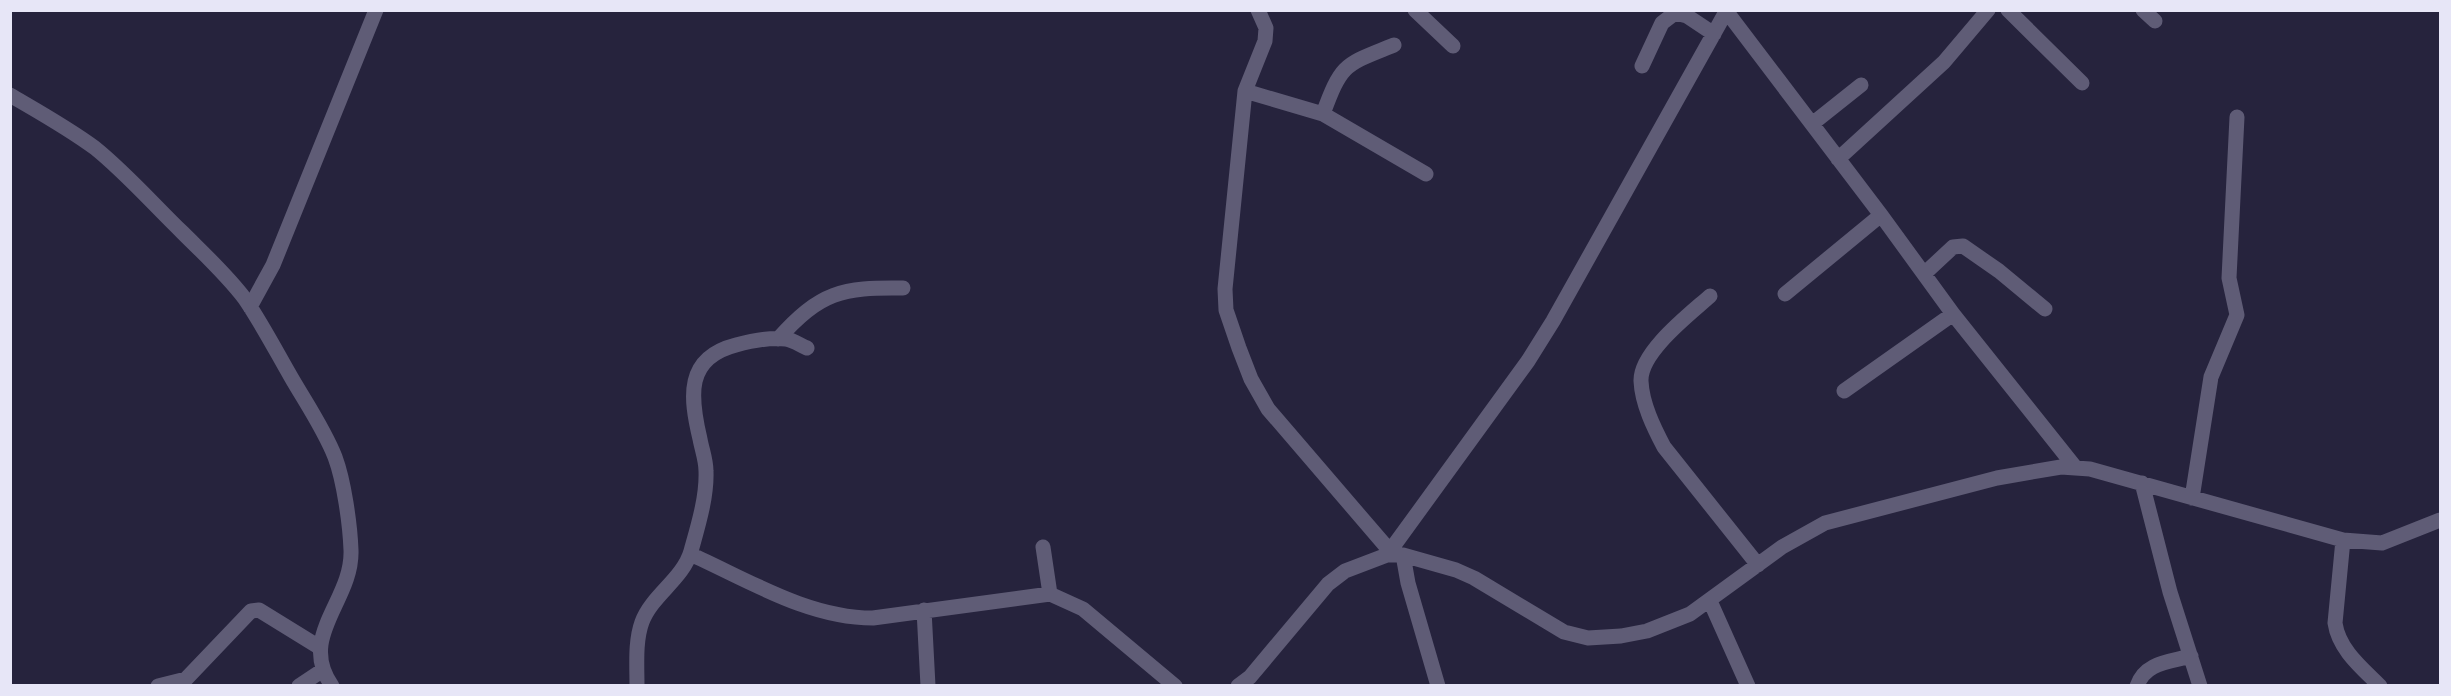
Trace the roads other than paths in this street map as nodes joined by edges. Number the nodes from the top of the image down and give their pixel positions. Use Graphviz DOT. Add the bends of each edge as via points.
graph roads {
  1 [pos="376,10"];
  2 [pos="1415,10"];
  3 [pos="1988,10"];
  4 [pos="2008,10"];
  5 [pos="1727,11"];
  6 [pos="1264,13"];
  7 [pos="1714,34"];
  8 [pos="1394,45"];
  9 [pos="1453,46"];
  10 [pos="1642,66"];
  11 [pos="2082,83"];
  12 [pos="1861,85"];
  13 [pos="1245,91"];
  14 [pos="10,95"];
  15 [pos="1323,114"];
  16 [pos="2237,117"];
  17 [pos="1812,124"];
  18 [pos="1838,159"];
  19 [pos="1426,174"];
  20 [pos="1881,215"];
  21 [pos="1924,274"];
  22 [pos="903,288"];
  23 [pos="1785,294"];
  24 [pos="1710,296"];
  25 [pos="247,302"];
  26 [pos="2045,309"];
  27 [pos="1953,314"];
  28 [pos="778,339"];
  29 [pos="807,348"];
  30 [pos="1844,391"];
  31 [pos="2075,467"];
  32 [pos="2142,483"];
  33 [pos="2192,498"];
  34 [pos="2440,520"];
  35 [pos="2343,540"];
  36 [pos="1043,547"];
  37 [pos="690,554"];
  38 [pos="1393,554"];
  39 [pos="1758,565"];
  40 [pos="1050,594"];
  41 [pos="1710,601"];
  42 [pos="924,610"];
  43 [pos="319,647"];
  44 [pos="2191,656"];
  45 [pos="322,670"];
  46 [pos="158,686"];
  47 [pos="298,686"];
  48 [pos="332,686"];
  49 [pos="637,686"];
  50 [pos="928,686"];
  51 [pos="1175,686"];
  52 [pos="1238,686"];
  53 [pos="1438,686"];
  54 [pos="1748,686"];
  55 [pos="2137,686"];
  56 [pos="2200,686"];
  57 [pos="2380,686"];
  1 -- 25 [label="street" via="273,265"];
  2 -- 9 [label="street"];
  3 -- 18 [label="street" via="1944,62"];
  4 -- 11 [label="street"];
  5 -- 7 [label="street"];
  5 -- 17 [label="street"];
  6 -- 13 [label="street" via="1265,41"];
  7 -- 10 [label="street" via="1687,16 1675,13 1662,23"];
  7 -- 38 [label="street" via="1528,361"];
  8 -- 15 [label="street" via="1346,66 1335,82"];
  12 -- 17 [label="street"];
  13 -- 15 [label="street"];
  13 -- 38 [label="street" via="1226,310 1251,379 1268,409"];
  14 -- 25 [label="street" via="95,149"];
  15 -- 19 [label="street"];
  16 -- 33 [label="street" via="2229,278 2237,315 2211,377"];
  17 -- 18 [label="street"];
  18 -- 20 [label="street"];
  20 -- 21 [label="street"];
  20 -- 23 [label="street"];
  21 -- 26 [label="street" via="1953,247 1963,246"];
  21 -- 27 [label="street"];
  22 -- 28 [label="street" via="863,288 821,300"];
  24 -- 39 [label="street" via="1666,336 1646,364 1641,379 1643,394 1664,447"];
  25 -- 43 [label="street" via="324,433 341,477 350,570"];
  27 -- 30 [label="street"];
  27 -- 31 [label="street"];
  28 -- 29 [label="street"];
  28 -- 37 [label="street" via="721,349 706,358 696,372 693,402 706,484"];
  31 -- 32 [label="street"];
  31 -- 39 [label="street" via="1997,478 1825,523"];
  32 -- 33 [label="street"];
  32 -- 44 [label="street"];
  33 -- 35 [label="street"];
  34 -- 35 [label="street" via="2382,543"];
  35 -- 57 [label="street" via="2337,635"];
  36 -- 40 [label="street"];
  37 -- 42 [label="street" via="822,611 864,618"];
  37 -- 49 [label="street" via="642,622"];
  38 -- 41 [label="street" via="1456,570 1564,632 1588,638 1647,631 1690,614"];
  38 -- 52 [label="street" via="1353,567 1328,584 1250,677"];
  38 -- 53 [label="street" via="1408,583"];
  39 -- 41 [label="street"];
  40 -- 42 [label="street"];
  40 -- 51 [label="street" via="1083,609"];
  41 -- 54 [label="street"];
  42 -- 50 [label="street"];
  43 -- 45 [label="street"];
  43 -- 46 [label="street" via="259,610 251,611 186,679"];
  44 -- 55 [label="street" via="2152,666 2140,676"];
  44 -- 56 [label="street"];
  45 -- 47 [label="street"];
  45 -- 48 [label="street"];
}
